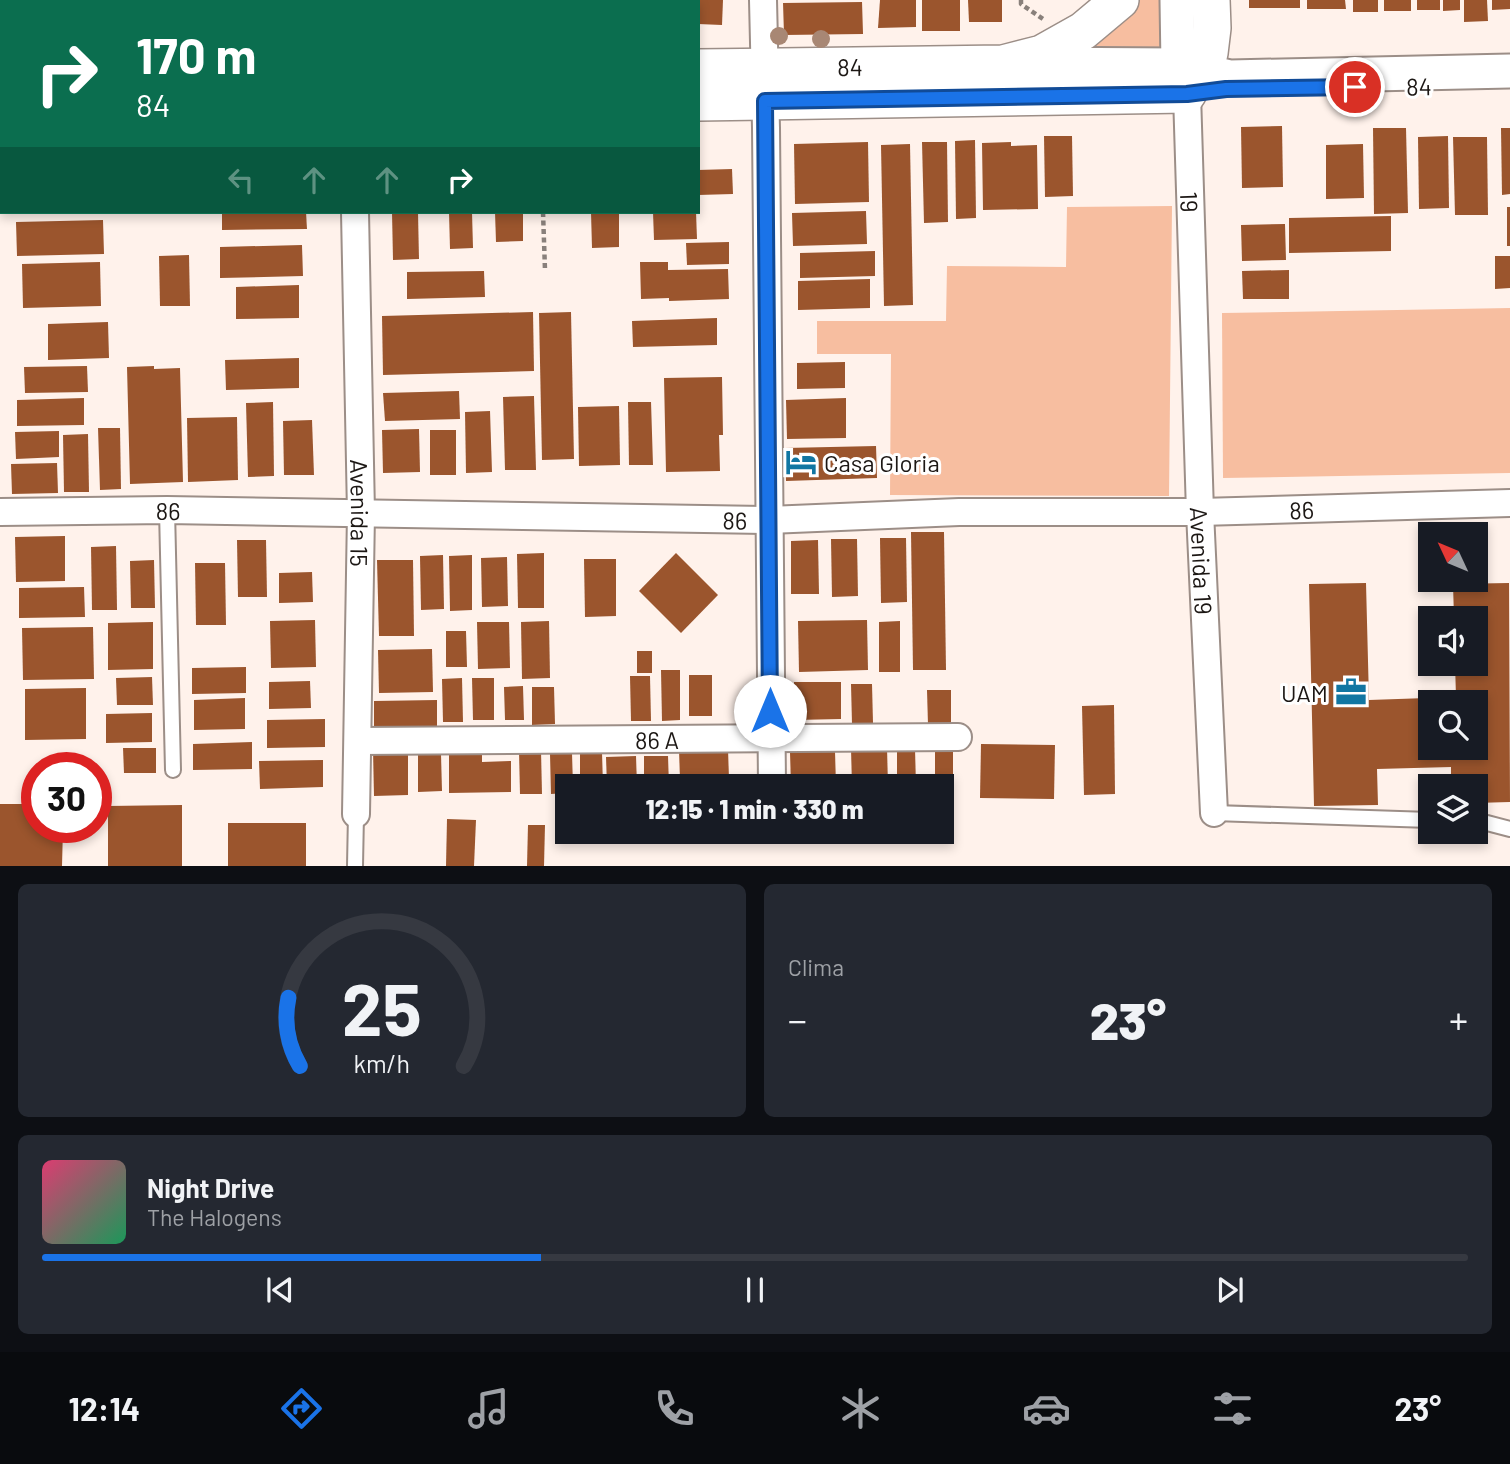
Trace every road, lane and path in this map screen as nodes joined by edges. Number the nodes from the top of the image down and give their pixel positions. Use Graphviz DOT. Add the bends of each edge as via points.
graph roads {
  1 [pos="763,0"];
  2 [pos="1021,0"];
  3 [pos="1120,0"];
  4 [pos="1177,0"];
  5 [pos="1211,0"];
  6 [pos="1047,23"];
  7 [pos="1003,64"];
  8 [pos="700,68"];
  9 [pos="1510,71"];
  10 [pos="1188,76"];
  11 [pos="765,84"];
  12 [pos="1510,85"];
  13 [pos="700,101"];
  14 [pos="355,214"];
  15 [pos="543,214"];
  16 [pos="545,270"];
  17 [pos="1193,310"];
  18 [pos="1510,503"];
  19 [pos="167,510"];
  20 [pos="0,512"];
  21 [pos="1200,512"];
  22 [pos="361,513"];
  23 [pos="769,520"];
  24 [pos="958,737"];
  25 [pos="771,738"];
  26 [pos="358,741"];
  27 [pos="173,770"];
  28 [pos="772,774"];
  29 [pos="1214,813"];
  30 [pos="356,814"];
  31 [pos="1418,820"];
  32 [pos="1488,822"];
  33 [pos="1510,830"];
  34 [pos="355,866"];
  1 -- 11 [label="street"];
  2 -- 6 [label="path"];
  3 -- 7 [label="main road" via="1083,31 1042,54"];
  4 -- 10 [label="street"];
  5 -- 10 [label="main road" via="1209,53"];
  7 -- 10 [label="street"];
  7 -- 11 [label="main road, 84"];
  8 -- 11 [label="main road, 84"];
  9 -- 10 [label="street, 84"];
  10 -- 11 [label="main road, 84"];
  10 -- 12 [label="street, 84" via="1226,89"];
  10 -- 17 [label="street, 19"];
  11 -- 13 [label="main road, 84"];
  11 -- 23 [label="street"];
  14 -- 22 [label="street, Avenida 15"];
  15 -- 16 [label="path"];
  17 -- 21 [label="street, Avenida 19"];
  18 -- 21 [label="street, 86"];
  19 -- 20 [label="street, 86"];
  19 -- 22 [label="street, 86"];
  19 -- 27 [label="lane"];
  21 -- 23 [label="street, 86" via="959,512"];
  21 -- 29 [label="street, Avenida 19"];
  22 -- 23 [label="street, 86"];
  22 -- 26 [label="street, Avenida 15"];
  23 -- 25 [label="street"];
  24 -- 25 [label="street, 86 A"];
  25 -- 26 [label="street, 86 A"];
  25 -- 28 [label="street"];
  26 -- 30 [label="street, Avenida 15"];
  29 -- 31 [label="lane"];
  30 -- 34 [label="lane"];
  32 -- 33 [label="lane"];
}
